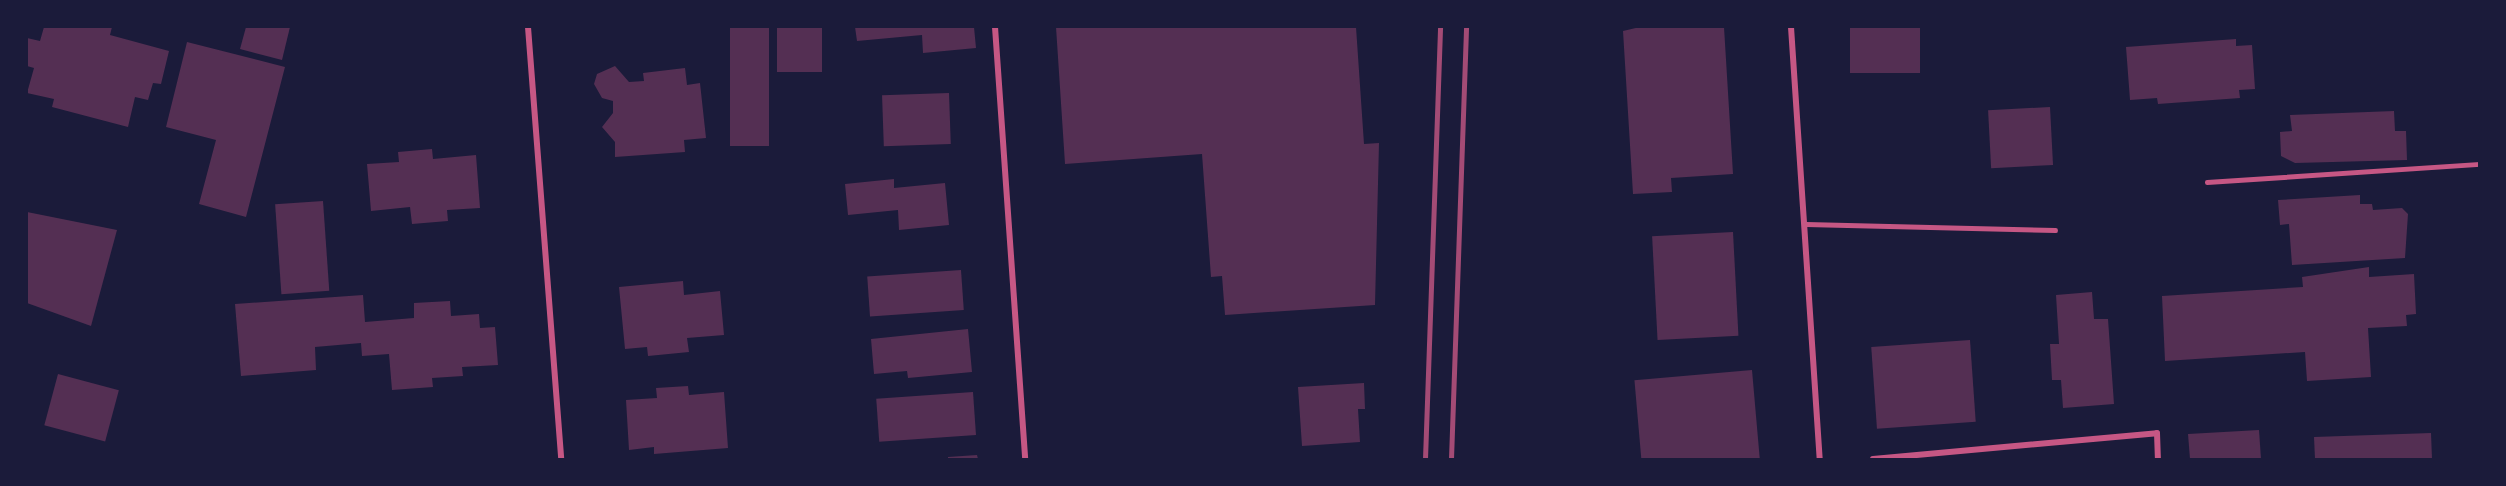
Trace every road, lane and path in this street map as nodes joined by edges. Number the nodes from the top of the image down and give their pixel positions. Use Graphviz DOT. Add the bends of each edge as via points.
graph roads {
  1 [pos="528,27"];
  2 [pos="995,27"];
  3 [pos="1791,27"];
  4 [pos="2479,164"];
  5 [pos="2207,182"];
  6 [pos="1806,224"];
  7 [pos="2055,230"];
  8 [pos="561,459"];
  9 [pos="1025,459"];
  10 [pos="1820,459"];
  11 [pos="1873,459"];
  12 [pos="2158,459"];
  1 -- 8 [label="street"];
  2 -- 9 [label="street"];
  3 -- 6 [label="street"];
  4 -- 5 [label="lane"];
  6 -- 7 [label="lane"];
  6 -- 10 [label="street"];
  11 -- 12 [label="street" via="2157,433"];
}
